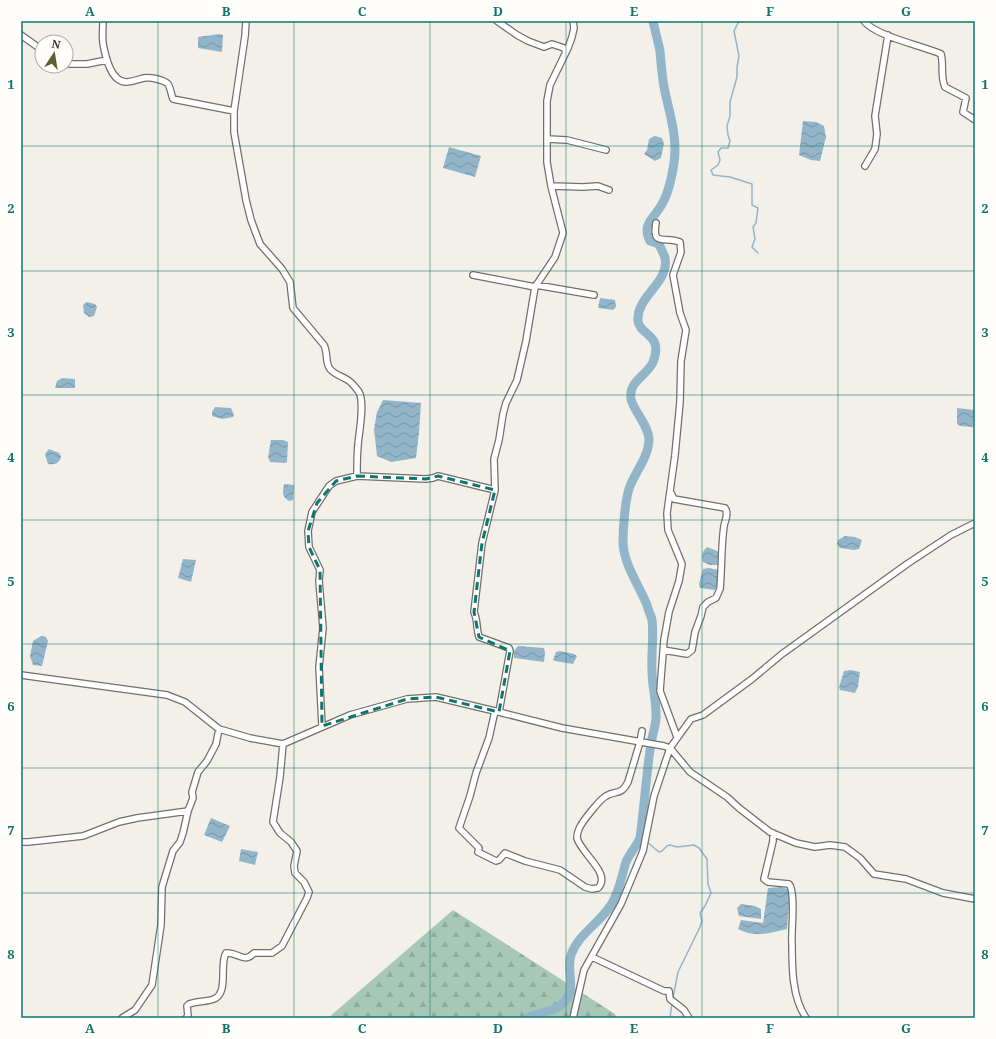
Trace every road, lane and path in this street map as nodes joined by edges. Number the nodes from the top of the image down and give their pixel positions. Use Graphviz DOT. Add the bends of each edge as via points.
graph roads {
  1 [pos="102,21"];
  2 [pos="246,21"];
  3 [pos="497,21"];
  4 [pos="573,21"];
  5 [pos="864,21"];
  6 [pos="21,35"];
  7 [pos="888,35"];
  8 [pos="34,44"];
  9 [pos="566,52"];
  10 [pos="107,60"];
  11 [pos="74,64"];
  12 [pos="234,111"];
  13 [pos="975,120"];
  14 [pos="547,139"];
  15 [pos="606,150"];
  16 [pos="865,166"];
  17 [pos="551,186"];
  18 [pos="610,190"];
  19 [pos="656,223"];
  20 [pos="473,275"];
  21 [pos="535,286"];
  22 [pos="594,295"];
  23 [pos="357,476"];
  24 [pos="495,490"];
  25 [pos="671,493"];
  26 [pos="975,523"];
  27 [pos="663,650"];
  28 [pos="21,675"];
  29 [pos="497,711"];
  30 [pos="322,726"];
  31 [pos="219,729"];
  32 [pos="642,731"];
  33 [pos="677,737"];
  34 [pos="644,742"];
  35 [pos="283,744"];
  36 [pos="670,748"];
  37 [pos="188,811"];
  38 [pos="773,833"];
  39 [pos="21,842"];
  40 [pos="975,899"];
  41 [pos="592,957"];
  42 [pos="122,1018"];
  43 [pos="186,1018"];
  44 [pos="573,1018"];
  45 [pos="689,1018"];
  46 [pos="806,1018"];
  1 -- 10 [label="street"];
  2 -- 12 [label="street"];
  3 -- 9 [label="street" via="528,41 544,47 558,45"];
  4 -- 9 [label="street" via="574,28"];
  5 -- 7 [label="street" via="868,26"];
  6 -- 8 [label="street"];
  7 -- 13 [label="street" via="941,54 941,79 945,87 966,98 963,112"];
  7 -- 16 [label="street" via="875,116 875,149"];
  9 -- 14 [label="street" via="550,85 547,101"];
  10 -- 11 [label="street"];
  10 -- 12 [label="street" via="111,72 120,81 147,77 160,80 169,86 173,99"];
  12 -- 23 [label="street" via="234,132 246,200 260,244 290,282 293,308 324,345 330,369 348,380 359,392 361,418"];
  14 -- 15 [label="street" via="567,140"];
  14 -- 17 [label="street"];
  17 -- 18 [label="street" via="598,186"];
  17 -- 21 [label="street" via="563,233 555,258"];
  19 -- 25 [label="street" via="655,236 661,240 680,242 681,252 673,275 686,330 681,361 680,402"];
  20 -- 21 [label="street"];
  21 -- 22 [label="street"];
  21 -- 24 [label="street" via="517,380 506,403 494,459"];
  23 -- 24 [label="street" via="426,479 438,476"];
  23 -- 30 [label="street" via="336,481 329,486 312,512 308,531 309,547 320,570 323,628 319,667"];
  24 -- 29 [label="street" via="482,543 474,612 479,637 509,648 510,651"];
  25 -- 27 [label="street" via="667,513 668,530 682,564 669,612"];
  25 -- 27 [label="street" via="674,499 725,508 727,516 724,526 720,589 716,598 703,607 694,632 692,650 687,654"];
  26 -- 33 [label="street" via="951,535 907,564 782,654 703,715 691,719"];
  27 -- 33 [label="street" via="660,691"];
  28 -- 31 [label="street" via="167,695 185,702"];
  29 -- 30 [label="street" via="436,698 407,699 350,715"];
  29 -- 34 [label="street" via="562,728"];
  29 -- 34 [label="street" via="459,828 476,844 478,852 496,861 506,853 560,870 592,889 598,888 602,883 602,877 578,838 579,829 598,802 625,788"];
  30 -- 35 [label="street"];
  31 -- 35 [label="street"];
  31 -- 37 [label="street" via="216,744 207,762 198,772"];
  32 -- 34 [label="street"];
  33 -- 36 [label="street"];
  34 -- 36 [label="street"];
  35 -- 43 [label="street" via="273,822 297,851 295,873 309,892 307,898 282,946 272,953 254,953 247,958 226,953 219,995 216,999 189,1004"];
  36 -- 38 [label="street" via="690,772"];
  36 -- 41 [label="street" via="654,796 643,851 621,904"];
  37 -- 39 [label="street" via="120,822 83,836"];
  37 -- 42 [label="street" via="180,842 173,851 162,887 161,925 152,985 135,1010"];
  38 -- 40 [label="street" via="796,843 814,847 845,847 860,858 874,874"];
  38 -- 46 [label="street" via="764,879 768,882 789,884 791,887 796,997"];
  41 -- 44 [label="street" via="584,970"];
  41 -- 45 [label="street" via="669,992 670,999 684,1010"];
}
